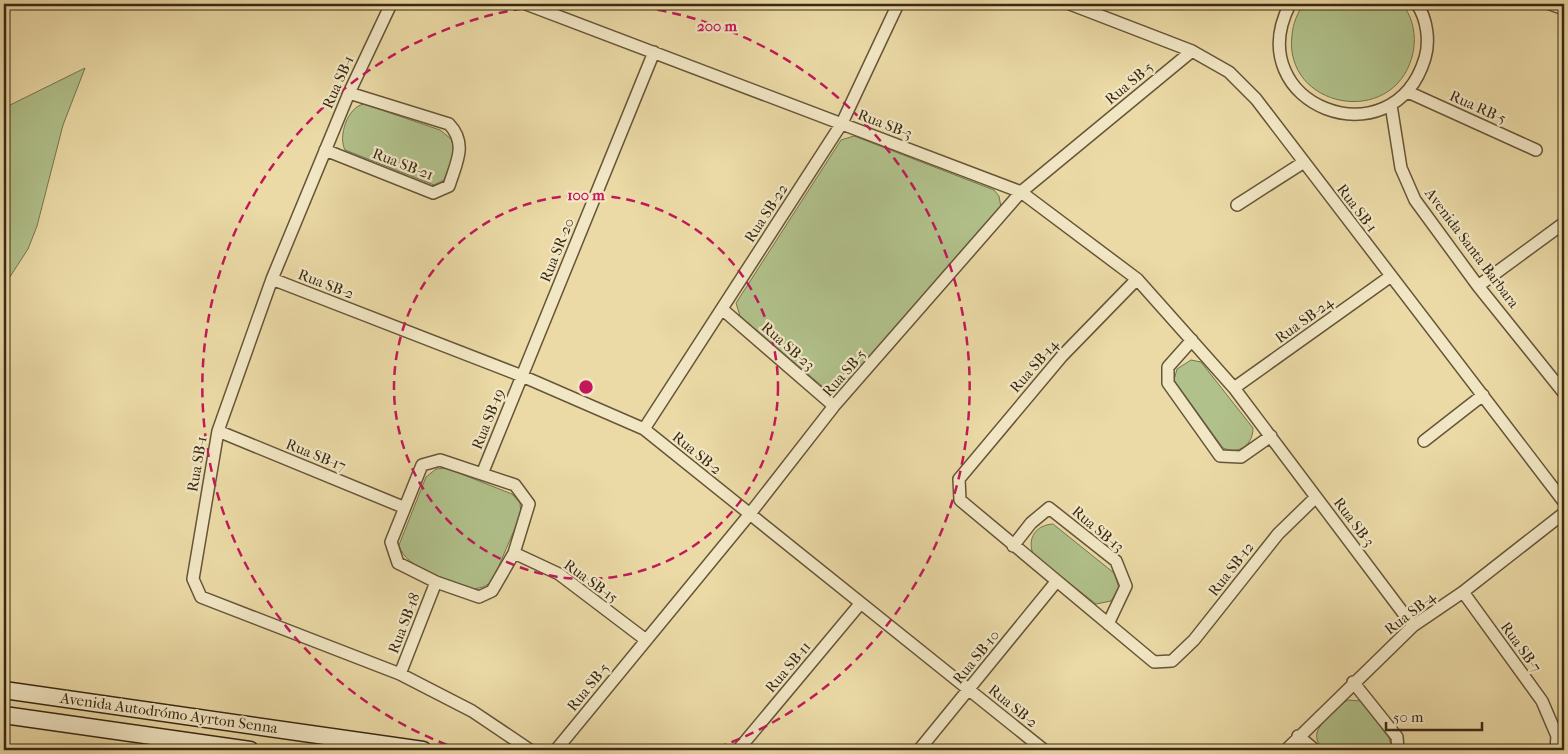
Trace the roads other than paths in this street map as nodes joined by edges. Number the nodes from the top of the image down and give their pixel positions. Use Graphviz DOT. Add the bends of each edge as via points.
graph roads {
  1 [pos="391,4"];
  2 [pos="526,4"];
  3 [pos="898,4"];
  4 [pos="1070,4"];
  5 [pos="1290,4"];
  6 [pos="1550,4"];
  7 [pos="1419,5"];
  8 [pos="1564,9"];
  9 [pos="1192,51"];
  10 [pos="654,52"];
  11 [pos="1408,92"];
  12 [pos="349,93"];
  13 [pos="1391,105"];
  14 [pos="842,123"];
  15 [pos="325,150"];
  16 [pos="1536,150"];
  17 [pos="1304,162"];
  18 [pos="1021,192"];
  19 [pos="1237,205"];
  20 [pos="1564,223"];
  21 [pos="1391,276"];
  22 [pos="272,279"];
  23 [pos="1138,279"];
  24 [pos="1478,286"];
  25 [pos="722,309"];
  26 [pos="1192,340"];
  27 [pos="522,376"];
  28 [pos="1234,388"];
  29 [pos="1564,393"];
  30 [pos="1483,395"];
  31 [pos="834,406"];
  32 [pos="644,430"];
  33 [pos="218,431"];
  34 [pos="1271,436"];
  35 [pos="1424,441"];
  36 [pos="482,474"];
  37 [pos="1316,497"];
  38 [pos="1564,502"];
  39 [pos="403,507"];
  40 [pos="1564,513"];
  41 [pos="750,515"];
  42 [pos="1013,546"];
  43 [pos="514,553"];
  44 [pos="436,582"];
  45 [pos="1056,582"];
  46 [pos="1463,592"];
  47 [pos="860,604"];
  48 [pos="1108,624"];
  49 [pos="1413,626"];
  50 [pos="646,640"];
  51 [pos="400,674"];
  52 [pos="1353,682"];
  53 [pos="4,690"];
  54 [pos="968,690"];
  55 [pos="160,712"];
  56 [pos="4,715"];
  57 [pos="1298,736"];
  58 [pos="153,737"];
  59 [pos="250,750"];
  60 [pos="422,750"];
  61 [pos="530,750"];
  62 [pos="556,750"];
  63 [pos="738,750"];
  64 [pos="919,750"];
  65 [pos="1044,750"];
  66 [pos="1286,750"];
  67 [pos="1315,750"];
  68 [pos="1398,750"];
  69 [pos="1556,750"];
  1 -- 12 [label="street, Rua SB-1"];
  2 -- 10 [label="street, Rua SB-3"];
  3 -- 14 [label="street, Rua SB-22"];
  4 -- 9 [label="street, Rua SB-1"];
  5 -- 13 [label="street" via="1282,20 1278,45 1284,70 1298,91 1318,107 1342,115 1368,114"];
  6 -- 8 [label="street"];
  7 -- 11 [label="street" via="1426,28 1427,50 1420,72"];
  9 -- 17 [label="street, Rua SB-1" via="1229,72 1256,99"];
  9 -- 18 [label="street, Rua SB-5"];
  10 -- 14 [label="street, Rua SB-3"];
  10 -- 27 [label="street, Rua SR-20"];
  11 -- 13 [label="street"];
  11 -- 16 [label="street, Rua RB-5"];
  12 -- 15 [label="street, Rua SB-1"];
  12 -- 15 [label="street, Rua SB-21" via="449,124 455,130 461,149 449,186 433,193"];
  13 -- 24 [label="street, Avenida Santa Barbara" via="1402,168 1415,200"];
  14 -- 18 [label="street, Rua SB-3"];
  14 -- 25 [label="street, Rua SB-22"];
  15 -- 22 [label="street, Rua SB-1"];
  17 -- 19 [label="street"];
  17 -- 21 [label="street, Rua SB-1"];
  18 -- 23 [label="street, Rua SB-3"];
  18 -- 31 [label="street, Rua SB-5"];
  20 -- 24 [label="street"];
  21 -- 28 [label="street, Rua SB-24"];
  21 -- 30 [label="street, Rua SB-1"];
  22 -- 27 [label="street, Rua SB-2"];
  22 -- 33 [label="street, Rua SB-1"];
  23 -- 26 [label="street, Rua SB-3"];
  23 -- 42 [label="street, Rua SB-14" via="1062,356 959,479 960,500"];
  24 -- 29 [label="street, Avenida Santa Barbara"];
  25 -- 31 [label="street, Rua SB-23"];
  25 -- 32 [label="street, Rua SB-22"];
  26 -- 28 [label="street, Rua SB-3"];
  26 -- 34 [label="street" via="1168,367 1168,383 1220,456 1241,457"];
  27 -- 32 [label="street, Rua SB-2"];
  27 -- 36 [label="street, Rua SB-19"];
  28 -- 34 [label="street, Rua SB-3"];
  30 -- 35 [label="street"];
  30 -- 38 [label="street, Rua SB-1"];
  31 -- 41 [label="street, Rua SB-5"];
  32 -- 41 [label="street, Rua SB-2"];
  33 -- 39 [label="street, Rua SB-17"];
  33 -- 51 [label="street, Rua SB-1" via="193,579 201,597"];
  34 -- 37 [label="street, Rua SB-3"];
  36 -- 39 [label="street, Rua SB-19" via="440,460 422,465"];
  36 -- 43 [label="street, Rua SB-19" via="515,485 529,504"];
  37 -- 48 [label="street, Rua SB-12" via="1278,534 1194,640 1172,661 1154,662"];
  37 -- 49 [label="street, Rua SB-3"];
  39 -- 44 [label="street, Rua SB-18" via="391,542 398,563"];
  40 -- 46 [label="street, Rua SB-4"];
  41 -- 47 [label="street, Rua SB-2"];
  41 -- 50 [label="street, Rua SB-5"];
  42 -- 45 [label="street"];
  42 -- 48 [label="street, Rua SB-13" via="1030,523 1049,508 1116,561 1126,586"];
  43 -- 44 [label="street, Rua SB-18" via="492,591 479,598"];
  43 -- 50 [label="street, Rua SB-15" via="559,574"];
  44 -- 51 [label="street, Rua SB-18"];
  45 -- 48 [label="street"];
  45 -- 54 [label="street, Rua SB-10"];
  46 -- 49 [label="street, Rua SB-4"];
  46 -- 69 [label="street, Rua SB-7" via="1542,700 1557,736"];
  47 -- 54 [label="street, Rua SB-2"];
  47 -- 63 [label="street, Rua SB-11"];
  49 -- 52 [label="street, Rua SB-4"];
  50 -- 62 [label="street, Rua SB-5"];
  51 -- 61 [label="street, Rua SB-1" via="472,711"];
  52 -- 57 [label="street, Rua SB-4"];
  52 -- 68 [label="street" via="1397,737"];
  53 -- 55 [label="street, Avenida Autodrómo Ayrton Senna"];
  54 -- 64 [label="street, Rua SB-10"];
  54 -- 65 [label="street, Rua SB-2"];
  55 -- 58 [label="street"];
  55 -- 60 [label="street, Avenida Autodrómo Ayrton Senna"];
  56 -- 58 [label="street, Avenida Autodrómo Ayrton Senna"];
  57 -- 66 [label="street, Rua SB-4"];
  57 -- 67 [label="street"];
  58 -- 59 [label="street, Avenida Autodrómo Ayrton Senna"];
}
